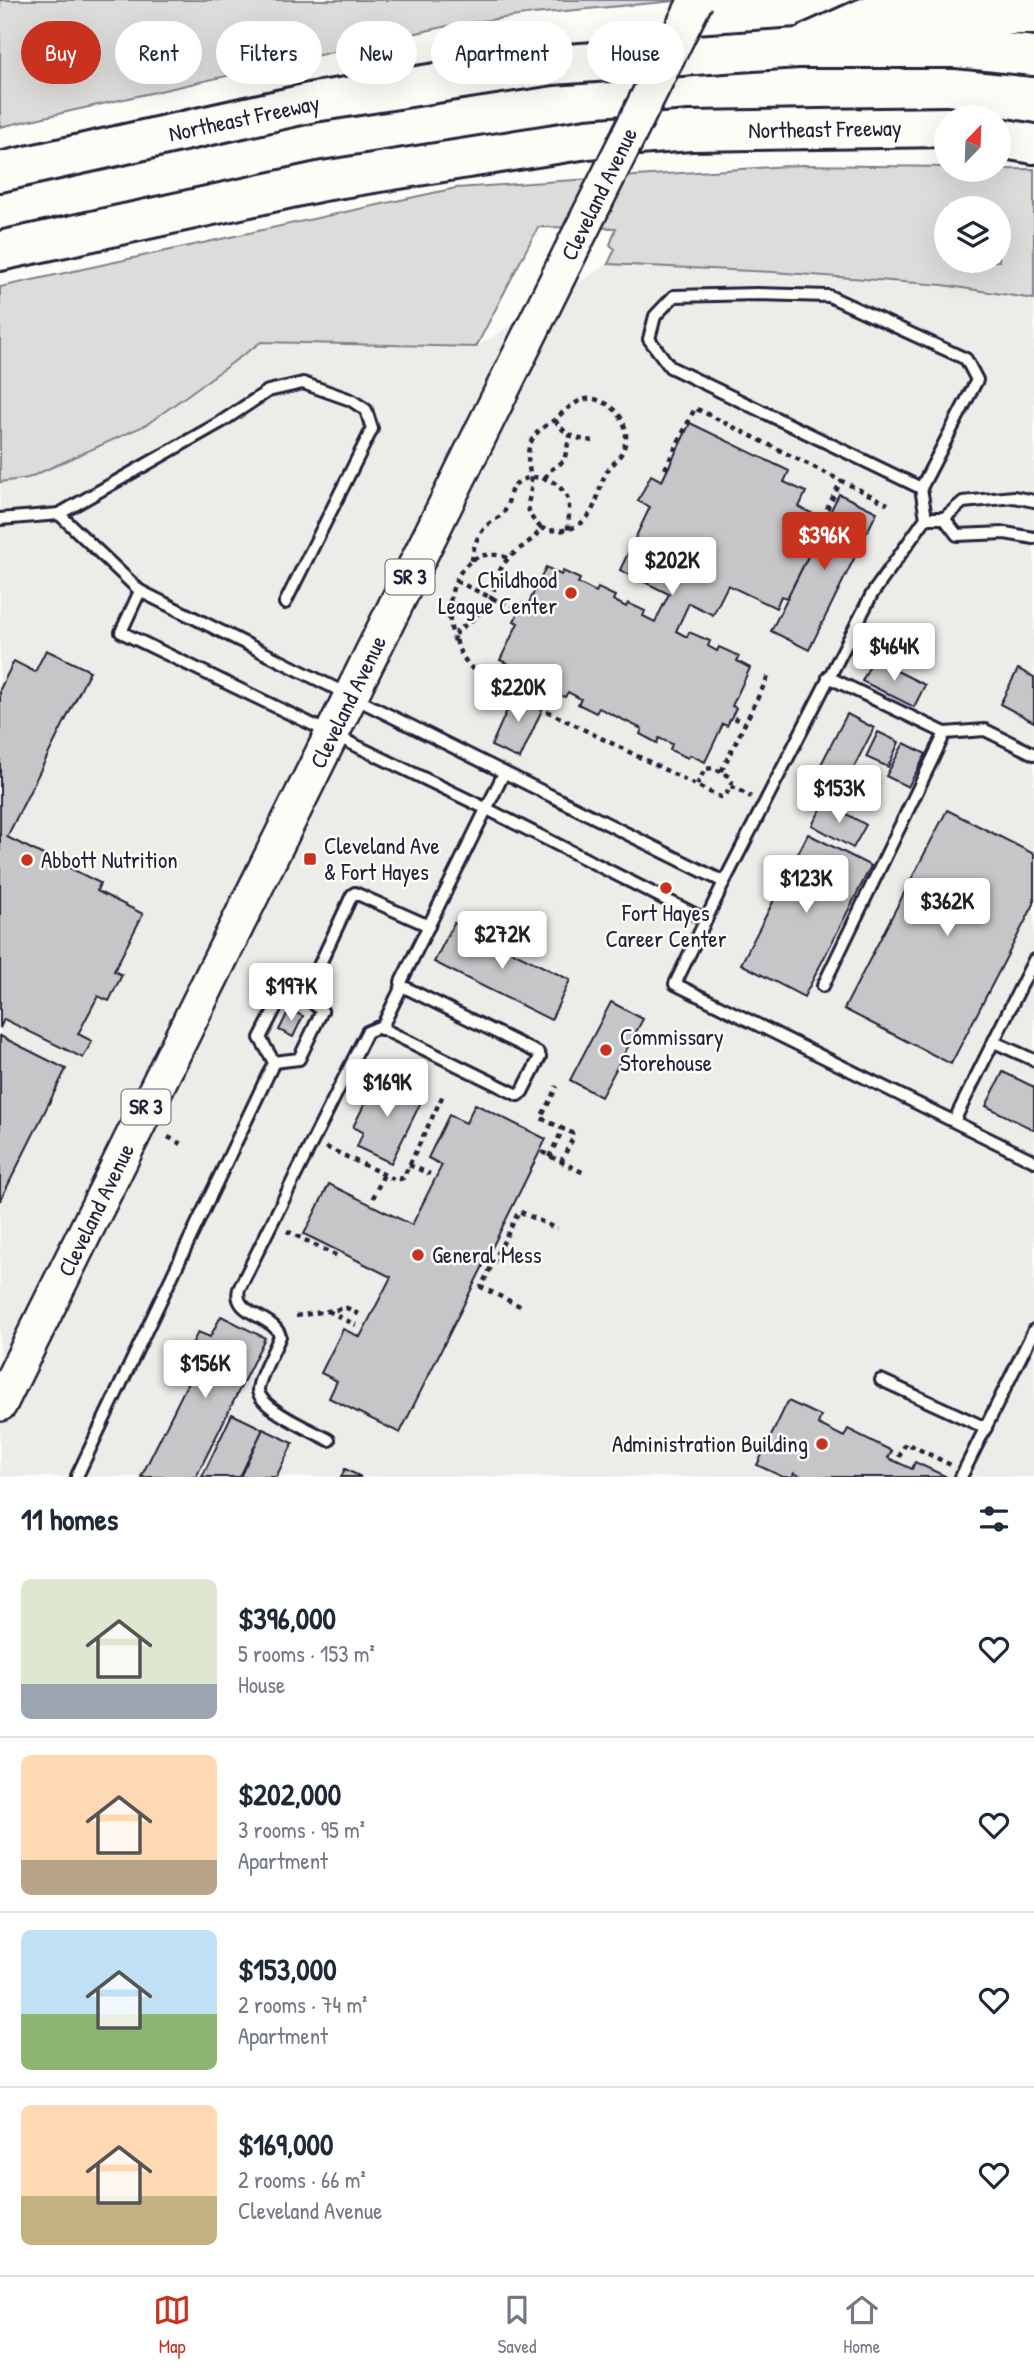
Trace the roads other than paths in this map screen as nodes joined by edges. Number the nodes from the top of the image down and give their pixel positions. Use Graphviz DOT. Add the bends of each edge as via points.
graph roads {
  1 [pos="696,0"];
  2 [pos="1034,15"];
  3 [pos="799,48"];
  4 [pos="1034,57"];
  5 [pos="934,127"];
  6 [pos="1012,131"];
  7 [pos="1034,132"];
  8 [pos="1012,140"];
  9 [pos="1034,144"];
  10 [pos="0,172"];
  11 [pos="0,251"];
  12 [pos="921,488"];
  13 [pos="1034,501"];
  14 [pos="59,514"];
  15 [pos="926,518"];
  16 [pos="944,518"];
  17 [pos="0,520"];
  18 [pos="1034,538"];
  19 [pos="140,591"];
  20 [pos="285,603"];
  21 [pos="828,677"];
  22 [pos="350,698"];
  23 [pos="332,733"];
  24 [pos="945,733"];
  25 [pos="1034,754"];
  26 [pos="504,774"];
  27 [pos="487,809"];
  28 [pos="724,882"];
  29 [pos="706,920"];
  30 [pos="429,926"];
  31 [pos="1034,960"];
  32 [pos="402,986"];
  33 [pos="823,986"];
  34 [pos="305,996"];
  35 [pos="381,1029"];
  36 [pos="994,1042"];
  37 [pos="1034,1060"];
  38 [pos="274,1062"];
  39 [pos="954,1121"];
  40 [pos="1034,1161"];
  41 [pos="1034,1330"];
  42 [pos="881,1380"];
  43 [pos="0,1404"];
  44 [pos="986,1428"];
  45 [pos="329,1440"];
  46 [pos="963,1474"];
  47 [pos="77,1476"];
  1 -- 22 [label="main road, Cleveland Avenue / SR 3, bridge"];
  2 -- 3 [label="highway" via="871,15"];
  3 -- 4 [label="highway, Northeast Freeway" via="957,48"];
  3 -- 10 [label="highway, Northeast Freeway" via="552,65 314,102"];
  5 -- 11 [label="highway, Northeast Freeway" via="690,131 587,139 323,181"];
  6 -- 7 [label="highway"];
  8 -- 9 [label="highway"];
  12 -- 12 [label="lane" via="670,367 649,339 655,316 674,296 830,296 966,359 977,380"];
  12 -- 15 [label="lane"];
  13 -- 16 [label="lane" via="1014,497 963,502"];
  14 -- 17 [label="lane"];
  14 -- 19 [label="lane"];
  14 -- 20 [label="lane" via="268,391 303,383 351,400 366,410 372,429"];
  15 -- 16 [label="lane"];
  15 -- 21 [label="lane" via="872,594"];
  16 -- 18 [label="lane" via="957,535 1005,533"];
  19 -- 22 [label="lane"];
  19 -- 23 [label="lane" via="121,632"];
  21 -- 24 [label="lane"];
  21 -- 28 [label="lane"];
  22 -- 23 [label="main road, Cleveland Avenue / SR 3"];
  22 -- 26 [label="lane"];
  23 -- 27 [label="lane"];
  23 -- 43 [label="main road, Cleveland Avenue / SR 3"];
  24 -- 25 [label="lane" via="985,730"];
  24 -- 33 [label="lane"];
  26 -- 27 [label="lane"];
  26 -- 28 [label="lane"];
  27 -- 29 [label="lane"];
  27 -- 30 [label="lane"];
  28 -- 29 [label="lane"];
  29 -- 39 [label="lane" via="675,984"];
  30 -- 32 [label="lane"];
  30 -- 34 [label="lane" via="360,894 352,895"];
  31 -- 36 [label="lane"];
  32 -- 35 [label="lane"];
  32 -- 35 [label="lane" via="538,1053 523,1092 518,1094"];
  34 -- 38 [label="lane" via="282,995 260,1038"];
  34 -- 38 [label="lane" via="321,1011 299,1059"];
  35 -- 45 [label="lane" via="367,1032 237,1295 246,1309 275,1325 280,1336 259,1386 260,1395 275,1411"];
  36 -- 37 [label="lane"];
  36 -- 39 [label="lane"];
  38 -- 47 [label="lane"];
  39 -- 40 [label="lane"];
  41 -- 44 [label="lane"];
  42 -- 44 [label="lane"];
  44 -- 46 [label="lane"];
}
